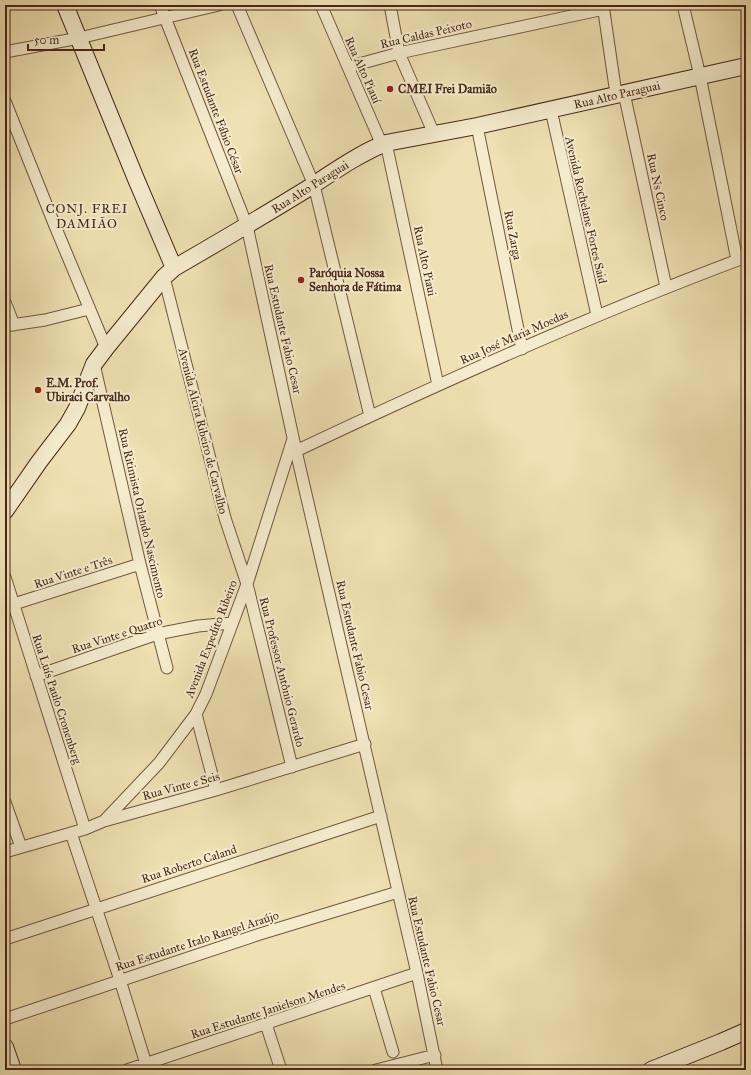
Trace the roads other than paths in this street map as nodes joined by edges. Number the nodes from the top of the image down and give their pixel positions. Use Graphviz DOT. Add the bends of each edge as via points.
graph roads {
  1 [pos="65,5"];
  2 [pos="160,5"];
  3 [pos="219,5"];
  4 [pos="237,5"];
  5 [pos="321,5"];
  6 [pos="390,5"];
  7 [pos="683,5"];
  8 [pos="603,7"];
  9 [pos="165,17"];
  10 [pos="79,38"];
  11 [pos="5,52"];
  12 [pos="399,53"];
  13 [pos="746,66"];
  14 [pos="348,67"];
  15 [pos="700,76"];
  16 [pos="620,94"];
  17 [pos="5,101"];
  18 [pos="551,110"];
  19 [pos="478,126"];
  20 [pos="434,134"];
  21 [pos="384,144"];
  22 [pos="314,185"];
  23 [pos="247,226"];
  24 [pos="742,259"];
  25 [pos="169,273"];
  26 [pos="666,287"];
  27 [pos="5,302"];
  28 [pos="89,309"];
  29 [pos="597,315"];
  30 [pos="10,325"];
  31 [pos="106,348"];
  32 [pos="522,349"];
  33 [pos="94,364"];
  34 [pos="438,384"];
  35 [pos="370,416"];
  36 [pos="294,438"];
  37 [pos="296,451"];
  38 [pos="5,511"];
  39 [pos="140,564"];
  40 [pos="5,577"];
  41 [pos="247,584"];
  42 [pos="14,604"];
  43 [pos="232,623"];
  44 [pos="157,634"];
  45 [pos="167,668"];
  46 [pos="36,676"];
  47 [pos="196,714"];
  48 [pos="365,744"];
  49 [pos="292,767"];
  50 [pos="216,790"];
  51 [pos="5,802"];
  52 [pos="381,816"];
  53 [pos="104,821"];
  54 [pos="85,829"];
  55 [pos="71,833"];
  56 [pos="21,847"];
  57 [pos="5,852"];
  58 [pos="398,892"];
  59 [pos="95,909"];
  60 [pos="5,939"];
  61 [pos="417,972"];
  62 [pos="120,980"];
  63 [pos="374,988"];
  64 [pos="5,1018"];
  65 [pos="266,1024"];
  66 [pos="746,1031"];
  67 [pos="746,1036"];
  68 [pos="721,1042"];
  69 [pos="5,1047"];
  70 [pos="393,1052"];
  71 [pos="435,1055"];
  72 [pos="146,1064"];
  73 [pos="13,1070"];
  74 [pos="127,1070"];
  75 [pos="281,1070"];
  76 [pos="376,1070"];
  77 [pos="437,1070"];
  78 [pos="651,1070"];
  1 -- 10 [label="street, Avenida Alcira Ribeiro de Carvalho"];
  2 -- 9 [label="street, Rua Estudante Fábio César"];
  3 -- 9 [label="street"];
  4 -- 22 [label="street"];
  5 -- 14 [label="street, Rua Alto Piauí"];
  6 -- 12 [label="street"];
  7 -- 15 [label="street"];
  8 -- 12 [label="street, Rua Caldas Peixoto"];
  8 -- 16 [label="street, Rua Ns Cinco"];
  9 -- 10 [label="street"];
  9 -- 23 [label="street, Rua Estudante Fábio César"];
  10 -- 11 [label="street"];
  10 -- 25 [label="street, Avenida Alcira Ribeiro de Carvalho" via="133,172"];
  12 -- 14 [label="street, Rua Caldas Peixoto"];
  12 -- 20 [label="street"];
  13 -- 15 [label="street, Rua Alto Paraguai"];
  14 -- 21 [label="street, Rua Alto Piauí"];
  15 -- 16 [label="street, Rua Alto Paraguai"];
  15 -- 24 [label="street"];
  16 -- 18 [label="street, Rua Alto Paraguai"];
  16 -- 26 [label="street, Rua Ns Cinco"];
  17 -- 28 [label="street"];
  18 -- 19 [label="street, Rua Alto Paraguai"];
  18 -- 29 [label="street, Avenida Rochelane Fortes Said"];
  19 -- 20 [label="street, Rua Alto Paraguai"];
  19 -- 32 [label="street, Rua Zarga"];
  20 -- 21 [label="street, Rua Alto Paraguai"];
  21 -- 22 [label="street, Rua Alto Paraguai"];
  21 -- 34 [label="street, Rua Alto Piaui"];
  22 -- 23 [label="street, Rua Alto Paraguai"];
  22 -- 35 [label="street"];
  23 -- 25 [label="street, Rua Alto Paraguai"];
  23 -- 36 [label="street, Rua Estudante Fabio Cesar"];
  24 -- 26 [label="street, Rua José Maria Moedas"];
  25 -- 31 [label="street, Rua Alto Paraguai"];
  25 -- 41 [label="street, Avenida Alcira Ribeiro de Carvalho" via="225,518"];
  26 -- 29 [label="street, Rua José Maria Moedas"];
  27 -- 30 [label="street"];
  28 -- 30 [label="street" via="45,320"];
  28 -- 31 [label="street"];
  29 -- 32 [label="street, Rua José Maria Moedas"];
  31 -- 33 [label="street, Rua Alto Paraguai"];
  32 -- 34 [label="street, Rua José Maria Moedas"];
  33 -- 38 [label="street, Rua Alto Paraguai" via="68,424"];
  33 -- 39 [label="street, Rua Ritimista Orlando Nascimento"];
  34 -- 35 [label="street, Rua José Maria Moedas"];
  35 -- 37 [label="street, Rua José Maria Moedas"];
  36 -- 37 [label="street, Rua Estudante Fabio Cesar"];
  36 -- 41 [label="street, Avenida Expedito Ribeiro"];
  37 -- 48 [label="street, Rua Estudante Fabio Cesar"];
  39 -- 42 [label="street, Rua Vinte e Três"];
  39 -- 44 [label="street, Rua Ritimista Orlando Nascimento"];
  40 -- 42 [label="street, Rua Luís Paulo Cronenberg"];
  41 -- 43 [label="street, Avenida Expedito Ribeiro"];
  41 -- 49 [label="street, Rua Professor Antônio Gerardo"];
  42 -- 46 [label="street, Rua Luís Paulo Cronenberg"];
  43 -- 44 [label="street, Rua Vinte e Quatro"];
  43 -- 47 [label="street, Avenida Expedito Ribeiro" via="215,672"];
  44 -- 45 [label="street, Rua Ritimista Orlando Nascimento"];
  44 -- 46 [label="street, Rua Vinte e Quatro"];
  46 -- 54 [label="street, Rua Luís Paulo Cronenberg"];
  47 -- 50 [label="street"];
  47 -- 53 [label="street, Avenida Expedito Ribeiro" via="159,763"];
  48 -- 49 [label="street, Rua Vinte e Seis"];
  48 -- 52 [label="street, Rua Estudante Fabio Cesar"];
  49 -- 50 [label="street, Rua Vinte e Seis"];
  50 -- 53 [label="street, Rua Vinte e Seis"];
  51 -- 56 [label="street"];
  52 -- 58 [label="street, Rua Estudante Fabio Cesar"];
  52 -- 59 [label="street, Rua Roberto Caland"];
  53 -- 54 [label="street, Rua Vinte e Seis"];
  54 -- 55 [label="street, Rua Vinte e Seis"];
  55 -- 56 [label="street, Rua Vinte e Seis"];
  55 -- 59 [label="street"];
  56 -- 57 [label="street, Rua Vinte e Seis"];
  58 -- 61 [label="street, Rua Estudante Fabio Cesar"];
  58 -- 62 [label="street, Rua Estudante Italo Rangel Araújo"];
  59 -- 60 [label="street, Rua Roberto Caland"];
  59 -- 62 [label="street"];
  61 -- 63 [label="street, Rua Estudante Janielson Mendes"];
  61 -- 71 [label="street, Rua Estudante Fabio Cesar"];
  62 -- 64 [label="street, Rua Estudante Italo Rangel Araújo"];
  62 -- 72 [label="street"];
  63 -- 65 [label="street, Rua Estudante Janielson Mendes"];
  63 -- 70 [label="street"];
  65 -- 72 [label="street, Rua Estudante Janielson Mendes"];
  65 -- 75 [label="street"];
  66 -- 68 [label="street"];
  67 -- 68 [label="street"];
  68 -- 78 [label="street"];
  69 -- 73 [label="street"];
  71 -- 76 [label="street"];
  71 -- 77 [label="street, Rua Estudante Fabio Cesar"];
  72 -- 74 [label="street, Rua Estudante Janielson Mendes"];
}
